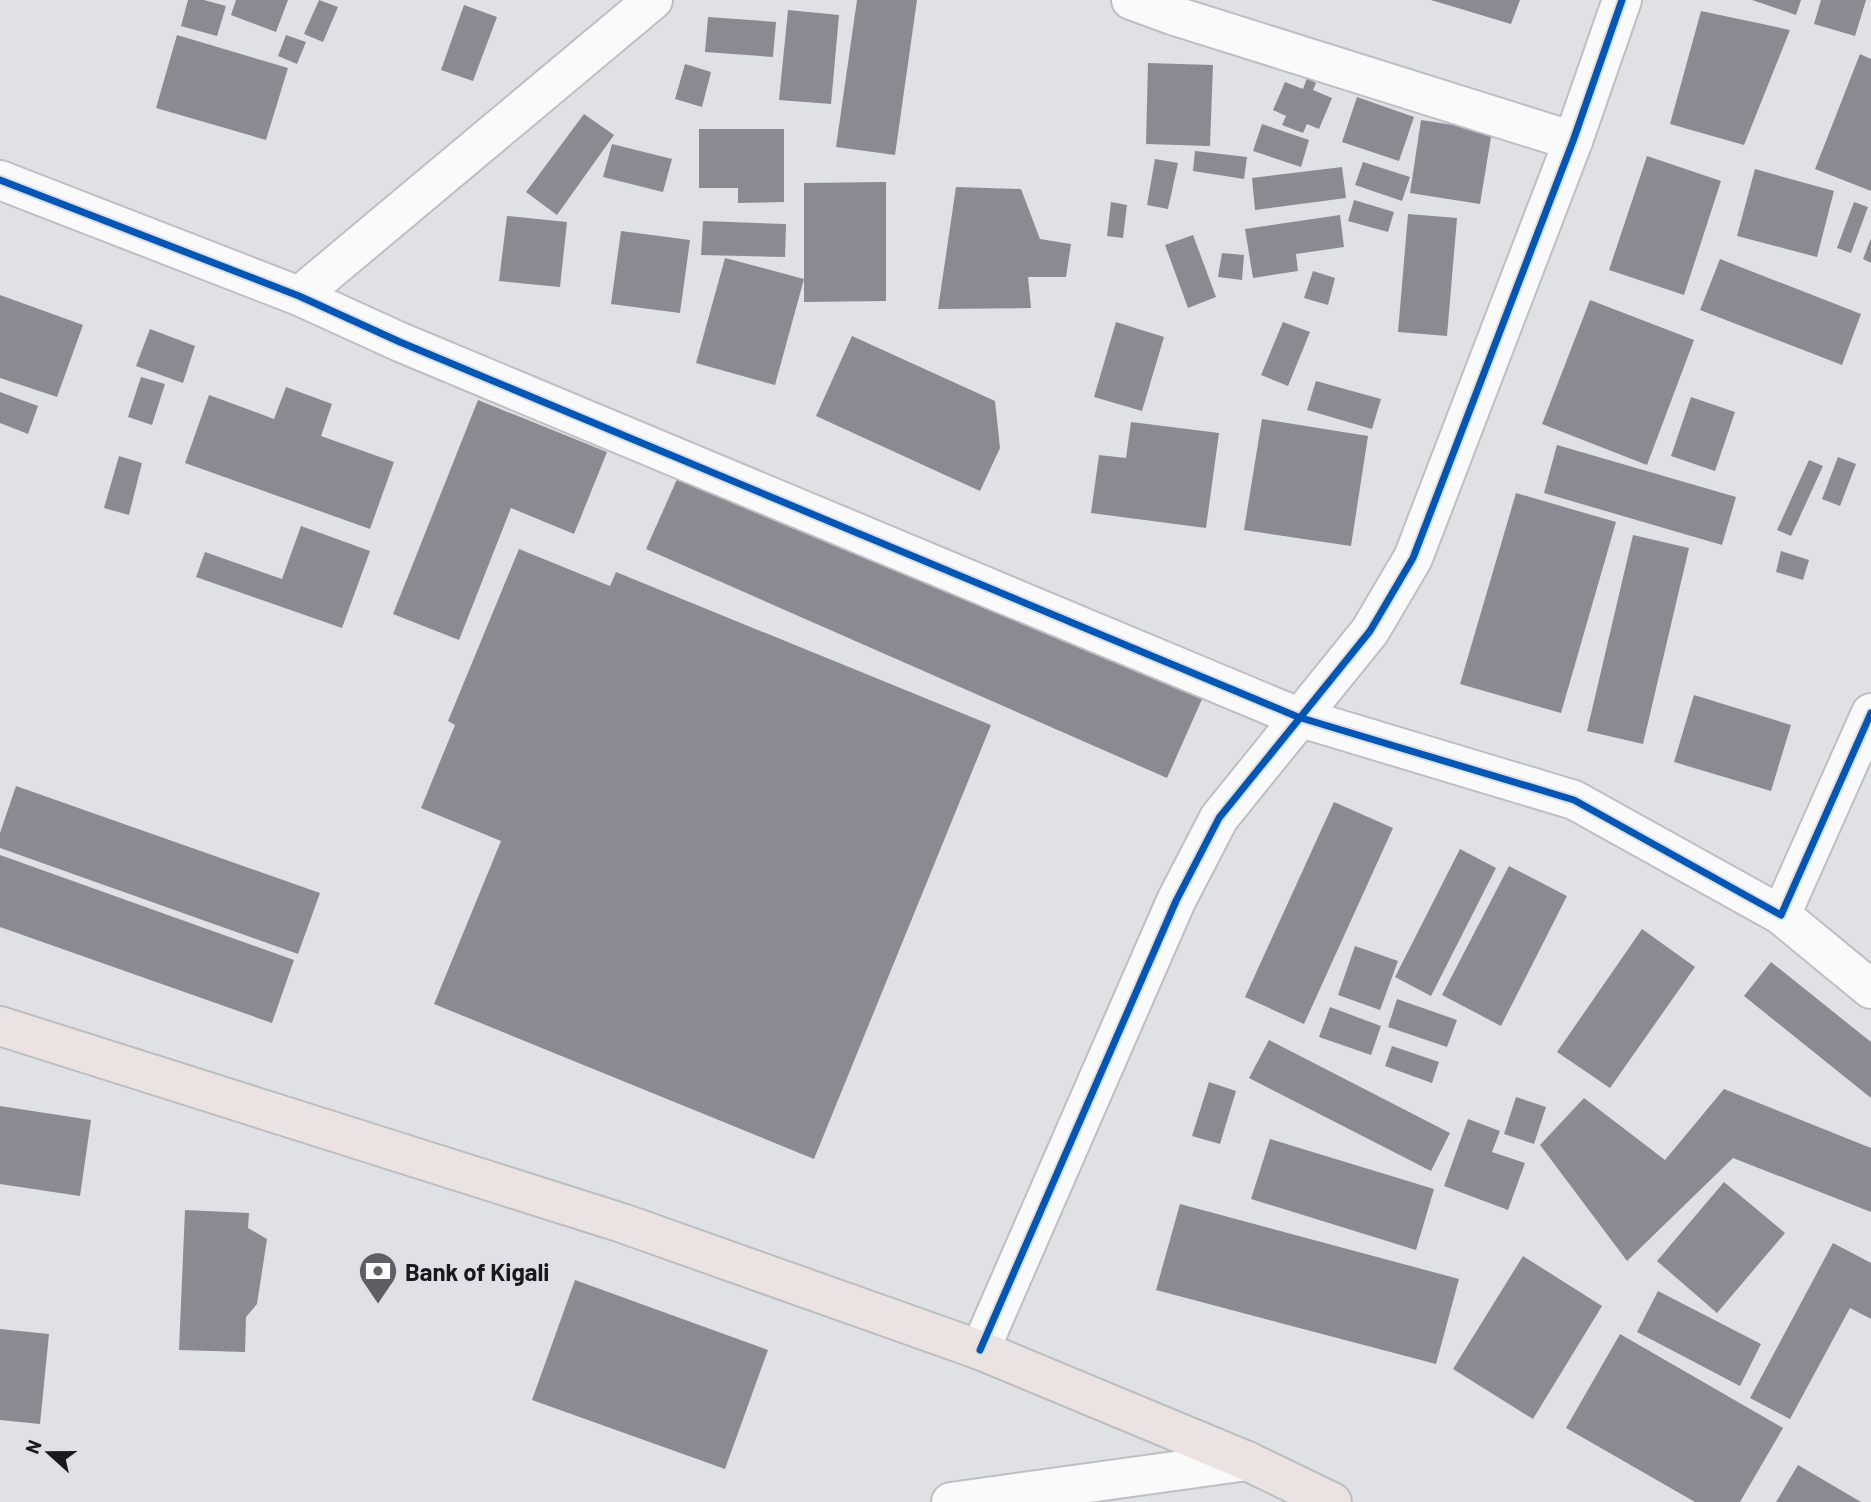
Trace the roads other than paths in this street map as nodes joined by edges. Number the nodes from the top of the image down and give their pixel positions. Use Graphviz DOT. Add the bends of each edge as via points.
graph roads {
  1 [pos="653,0"];
  2 [pos="1130,0"];
  3 [pos="1622,0"];
  4 [pos="1573,141"];
  5 [pos="0,180"];
  6 [pos="299,296"];
  7 [pos="1871,713"];
  8 [pos="1298,717"];
  9 [pos="1781,915"];
  10 [pos="1871,989"];
  11 [pos="0,1026"];
  12 [pos="980,1350"];
  13 [pos="1247,1461"];
  14 [pos="951,1502"];
  15 [pos="1332,1502"];
  1 -- 6 [label="street"];
  2 -- 4 [label="street"];
  3 -- 4 [label="street"];
  4 -- 8 [label="street" via="1413,558 1370,631"];
  5 -- 6 [label="street"];
  6 -- 8 [label="street"];
  7 -- 9 [label="street"];
  8 -- 9 [label="street" via="1574,800"];
  8 -- 12 [label="street" via="1219,818 1176,901"];
  9 -- 10 [label="street"];
  11 -- 12 [label="main road" via="622,1223"];
  12 -- 13 [label="main road"];
  13 -- 14 [label="street"];
  13 -- 15 [label="main road"];
}
